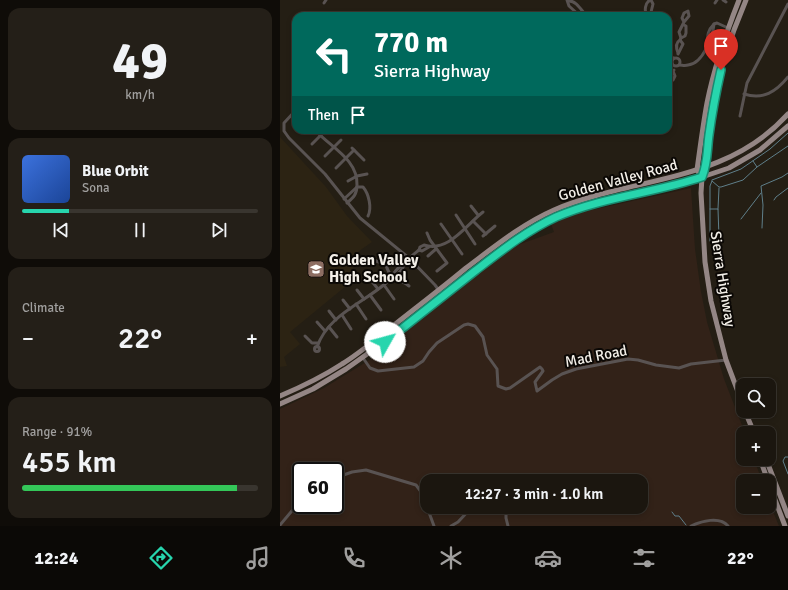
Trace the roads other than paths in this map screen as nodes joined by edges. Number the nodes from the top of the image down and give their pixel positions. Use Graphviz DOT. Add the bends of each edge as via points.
graph roads {
  1 [pos="566,0"];
  2 [pos="650,0"];
  3 [pos="739,0"];
  4 [pos="746,0"];
  5 [pos="788,4"];
  6 [pos="576,12"];
  7 [pos="583,12"];
  8 [pos="645,12"];
  9 [pos="651,12"];
  10 [pos="728,28"];
  11 [pos="681,39"];
  12 [pos="678,53"];
  13 [pos="675,58"];
  14 [pos="672,62"];
  15 [pos="678,64"];
  16 [pos="673,71"];
  17 [pos="788,77"];
  18 [pos="672,81"];
  19 [pos="744,94"];
  20 [pos="292,114"];
  21 [pos="788,114"];
  22 [pos="740,116"];
  23 [pos="788,126"];
  24 [pos="320,136"];
  25 [pos="340,140"];
  26 [pos="312,144"];
  27 [pos="333,148"];
  28 [pos="324,156"];
  29 [pos="346,158"];
  30 [pos="364,160"];
  31 [pos="336,168"];
  32 [pos="706,168"];
  33 [pos="697,170"];
  34 [pos="367,174"];
  35 [pos="357,176"];
  36 [pos="702,177"];
  37 [pos="348,181"];
  38 [pos="357,187"];
  39 [pos="344,199"];
  40 [pos="348,203"];
  41 [pos="471,206"];
  42 [pos="483,212"];
  43 [pos="456,215"];
  44 [pos="368,216"];
  45 [pos="478,216"];
  46 [pos="473,221"];
  47 [pos="441,224"];
  48 [pos="495,226"];
  49 [pos="466,229"];
  50 [pos="427,233"];
  51 [pos="451,239"];
  52 [pos="475,244"];
  53 [pos="436,248"];
  54 [pos="462,254"];
  55 [pos="428,256"];
  56 [pos="369,258"];
  57 [pos="409,258"];
  58 [pos="437,271"];
  59 [pos="392,277"];
  60 [pos="370,279"];
  61 [pos="384,285"];
  62 [pos="409,286"];
  63 [pos="378,289"];
  64 [pos="357,290"];
  65 [pos="439,290"];
  66 [pos="370,295"];
  67 [pos="443,296"];
  68 [pos="364,299"];
  69 [pos="394,299"];
  70 [pos="343,300"];
  71 [pos="356,304"];
  72 [pos="350,309"];
  73 [pos="329,310"];
  74 [pos="381,310"];
  75 [pos="342,315"];
  76 [pos="366,319"];
  77 [pos="336,320"];
  78 [pos="317,322"];
  79 [pos="329,327"];
  80 [pos="351,329"];
  81 [pos="325,331"];
  82 [pos="305,336"];
  83 [pos="337,337"];
  84 [pos="318,343"];
  85 [pos="317,347"];
  86 [pos="363,358"];
  87 [pos="726,360"];
  88 [pos="736,386"];
  89 [pos="280,396"];
  90 [pos="280,404"];
  91 [pos="769,466"];
  92 [pos="344,475"];
  93 [pos="420,490"];
  94 [pos="776,502"];
  95 [pos="292,511"];
  96 [pos="430,514"];
  97 [pos="465,514"];
  98 [pos="506,514"];
  99 [pos="788,516"];
  100 [pos="280,525"];
  101 [pos="434,526"];
  102 [pos="451,526"];
  103 [pos="508,526"];
  104 [pos="691,526"];
  105 [pos="728,526"];
  106 [pos="785,526"];
  1 -- 6 [label="street"];
  1 -- 7 [label="street" via="575,3"];
  2 -- 8 [label="street"];
  2 -- 9 [label="street" via="653,4"];
  3 -- 10 [label="main road"];
  4 -- 32 [label="main road, Sierra Highway" via="721,70"];
  5 -- 19 [label="street" via="747,83"];
  10 -- 15 [label="street" via="714,24 712,38 706,51 694,63"];
  10 -- 33 [label="main road" via="707,103"];
  11 -- 11 [label="street" via="679,32 684,23 686,33"];
  11 -- 12 [label="street" via="683,44"];
  11 -- 12 [label="street" via="676,46"];
  12 -- 13 [label="street"];
  13 -- 14 [label="street"];
  13 -- 15 [label="street"];
  14 -- 15 [label="street"];
  15 -- 16 [label="street"];
  16 -- 18 [label="street" via="675,76"];
  17 -- 19 [label="street" via="769,93 753,97"];
  19 -- 22 [label="street"];
  20 -- 39 [label="street" via="284,123 284,131"];
  21 -- 32 [label="main road, Golden Valley Road" via="754,144"];
  23 -- 36 [label="main road, Golden Valley Road" via="745,159 729,168"];
  24 -- 26 [label="street"];
  24 -- 27 [label="street"];
  25 -- 27 [label="street"];
  27 -- 28 [label="street"];
  27 -- 29 [label="street"];
  29 -- 30 [label="street" via="353,149"];
  29 -- 31 [label="street"];
  29 -- 35 [label="street"];
  32 -- 33 [label="main road, Golden Valley Road"];
  32 -- 36 [label="main road, Sierra Highway"];
  33 -- 36 [label="main road"];
  33 -- 65 [label="main road, Golden Valley Road" via="624,188 553,210 503,240"];
  34 -- 35 [label="street"];
  35 -- 37 [label="street"];
  35 -- 38 [label="street"];
  36 -- 67 [label="main road, Golden Valley Road" via="581,208 556,218 507,246"];
  36 -- 87 [label="main road, Sierra Highway" via="705,262 711,301"];
  38 -- 39 [label="street"];
  38 -- 40 [label="street" via="354,197"];
  38 -- 44 [label="street" via="363,187 366,191 370,211"];
  39 -- 40 [label="street"];
  40 -- 57 [label="street" via="360,218"];
  41 -- 45 [label="street"];
  42 -- 45 [label="street"];
  43 -- 49 [label="street"];
  45 -- 46 [label="street"];
  46 -- 48 [label="street" via="485,235"];
  46 -- 49 [label="street"];
  47 -- 51 [label="street"];
  49 -- 51 [label="street"];
  49 -- 52 [label="street"];
  50 -- 53 [label="street"];
  51 -- 53 [label="street"];
  51 -- 54 [label="street"];
  53 -- 55 [label="street"];
  53 -- 57 [label="street" via="419,250"];
  53 -- 58 [label="street" via="447,263"];
  56 -- 59 [label="street" via="386,265"];
  57 -- 59 [label="street" via="398,275"];
  57 -- 65 [label="street"];
  59 -- 61 [label="street"];
  59 -- 62 [label="street"];
  60 -- 63 [label="street"];
  61 -- 63 [label="street"];
  61 -- 69 [label="street"];
  63 -- 66 [label="street"];
  64 -- 68 [label="street"];
  65 -- 67 [label="street"];
  65 -- 89 [label="main road, Golden Valley Road" via="342,364"];
  66 -- 68 [label="street"];
  66 -- 74 [label="street"];
  67 -- 86 [label="main road, Golden Valley Road"];
  68 -- 71 [label="street"];
  70 -- 72 [label="street"];
  71 -- 72 [label="street"];
  71 -- 76 [label="street"];
  72 -- 75 [label="street"];
  73 -- 77 [label="street"];
  75 -- 77 [label="street"];
  75 -- 80 [label="street"];
  77 -- 79 [label="street"];
  78 -- 81 [label="street"];
  79 -- 81 [label="street"];
  79 -- 83 [label="street"];
  81 -- 84 [label="street"];
  82 -- 84 [label="street" via="312,343"];
  84 -- 85 [label="street"];
  86 -- 87 [label="street, Mad Road" via="370,368 378,371 414,367 423,361 437,343 468,324 475,326 483,337 487,355 497,369 498,386 506,389 540,367 543,371 535,382 537,391 552,380 576,369 628,359 679,368"];
  86 -- 90 [label="main road, Golden Valley Road" via="313,389"];
  87 -- 88 [label="main road, Sierra Highway"];
  91 -- 99 [label="main road"];
  92 -- 93 [label="street" via="366,470 416,485"];
  94 -- 106 [label="main road"];
  95 -- 100 [label="street"];
  96 -- 101 [label="street"];
  97 -- 102 [label="street"];
  98 -- 103 [label="street"];
  104 -- 105 [label="street" via="711,520 719,520"];
}
